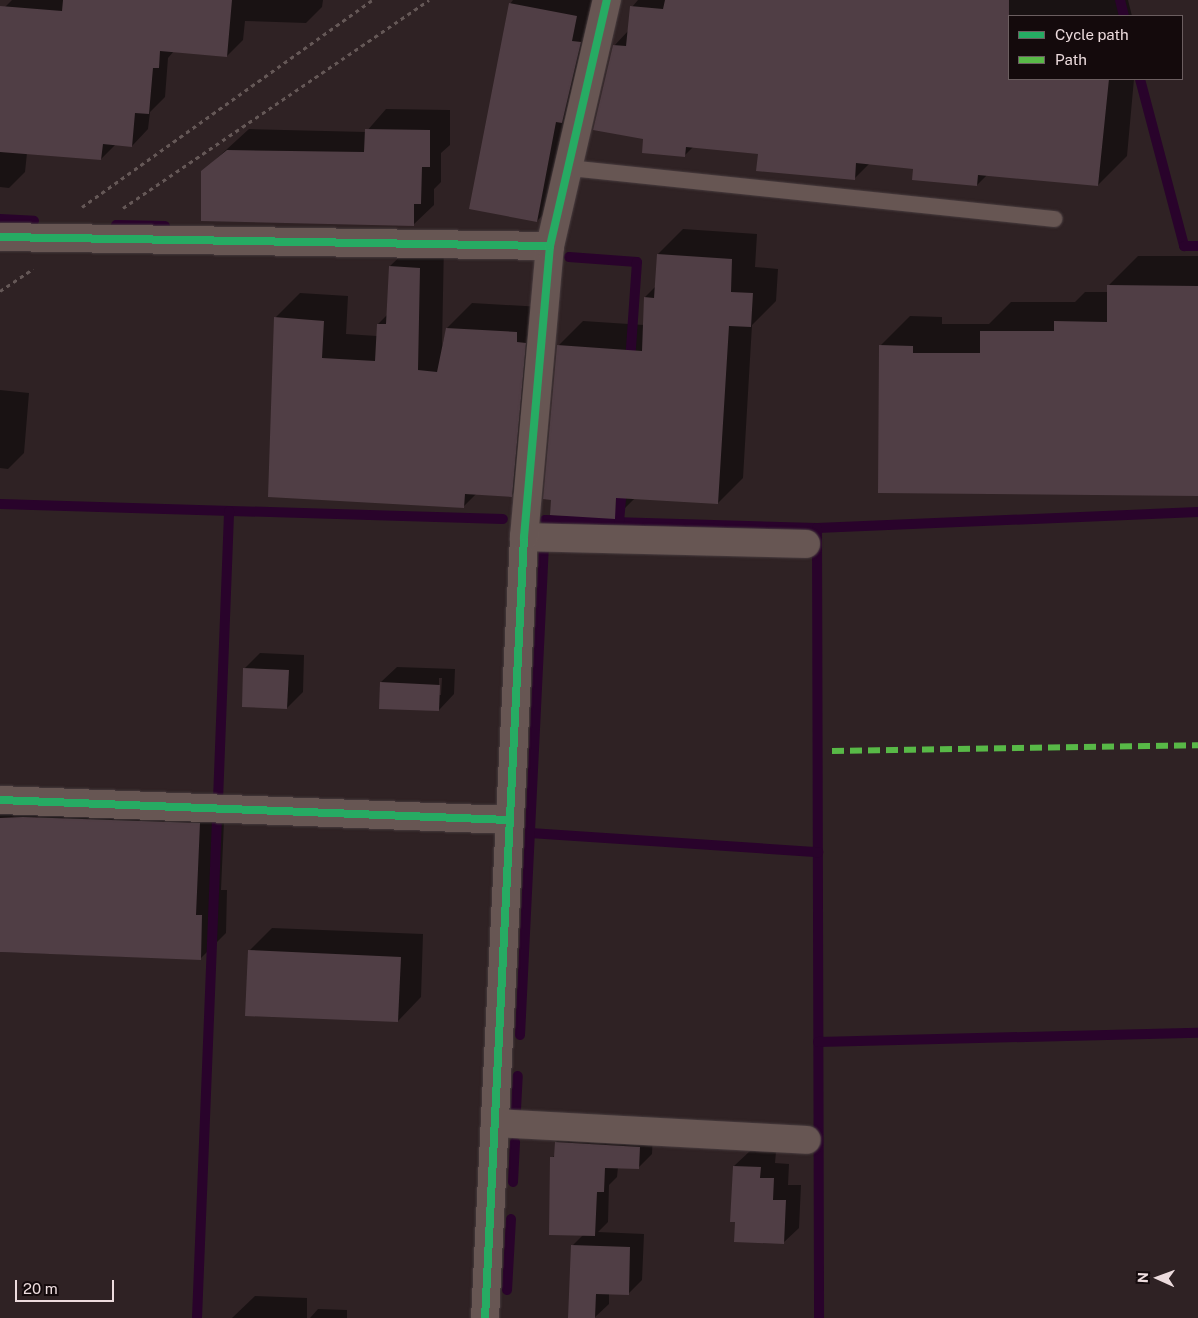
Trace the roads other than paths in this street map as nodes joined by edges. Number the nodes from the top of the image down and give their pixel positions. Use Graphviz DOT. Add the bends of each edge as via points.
graph roads {
  1 [pos="607,0"];
  2 [pos="568,168"];
  3 [pos="1054,219"];
  4 [pos="0,237"];
  5 [pos="550,246"];
  6 [pos="524,537"];
  7 [pos="806,544"];
  8 [pos="0,800"];
  9 [pos="510,820"];
  10 [pos="495,1124"];
  11 [pos="806,1140"];
  12 [pos="485,1318"];
  1 -- 2 [label="street"];
  2 -- 3 [label="lane"];
  2 -- 5 [label="street"];
  4 -- 5 [label="street"];
  5 -- 6 [label="street"];
  6 -- 7 [label="street"];
  6 -- 9 [label="street"];
  8 -- 9 [label="street"];
  9 -- 10 [label="street"];
  10 -- 11 [label="street"];
  10 -- 12 [label="street"];
}
